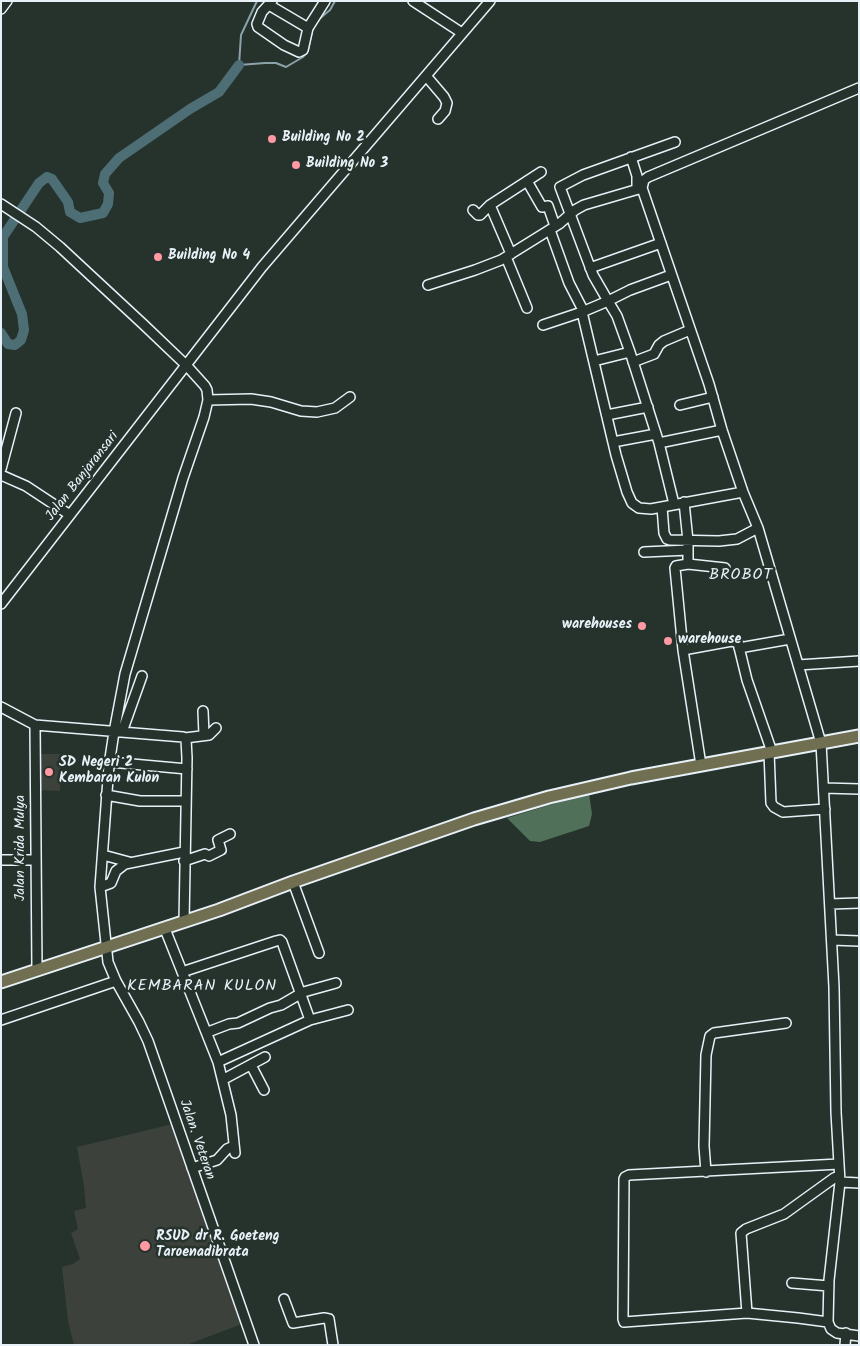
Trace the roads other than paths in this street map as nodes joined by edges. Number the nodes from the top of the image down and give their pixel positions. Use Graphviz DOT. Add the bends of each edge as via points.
graph roads {
  1 [pos="7,1"];
  2 [pos="413,1"];
  3 [pos="490,1"];
  4 [pos="270,3"];
  5 [pos="321,3"];
  6 [pos="1,9"];
  7 [pos="308,28"];
  8 [pos="462,33"];
  9 [pos="427,77"];
  10 [pos="859,88"];
  11 [pos="438,119"];
  12 [pos="675,142"];
  13 [pos="631,157"];
  14 [pos="541,172"];
  15 [pos="527,181"];
  16 [pos="640,188"];
  17 [pos="1,204"];
  18 [pos="490,206"];
  19 [pos="473,210"];
  20 [pos="570,213"];
  21 [pos="552,228"];
  22 [pos="661,243"];
  23 [pos="508,255"];
  24 [pos="590,268"];
  25 [pos="672,275"];
  26 [pos="428,285"];
  27 [pos="608,301"];
  28 [pos="528,308"];
  29 [pos="583,312"];
  30 [pos="543,326"];
  31 [pos="690,330"];
  32 [pos="630,352"];
  33 [pos="594,361"];
  34 [pos="633,362"];
  35 [pos="186,366"];
  36 [pos="350,397"];
  37 [pos="713,397"];
  38 [pos="208,400"];
  39 [pos="680,405"];
  40 [pos="648,407"];
  41 [pos="16,413"];
  42 [pos="606,415"];
  43 [pos="722,430"];
  44 [pos="658,439"];
  45 [pos="613,442"];
  46 [pos="1,469"];
  47 [pos="1,475"];
  48 [pos="743,492"];
  49 [pos="684,502"];
  50 [pos="674,504"];
  51 [pos="662,507"];
  52 [pos="70,515"];
  53 [pos="758,528"];
  54 [pos="688,546"];
  55 [pos="644,552"];
  56 [pos="688,564"];
  57 [pos="726,568"];
  58 [pos="1,604"];
  59 [pos="790,639"];
  60 [pos="739,648"];
  61 [pos="683,650"];
  62 [pos="859,661"];
  63 [pos="798,665"];
  64 [pos="142,676"];
  65 [pos="1,707"];
  66 [pos="203,711"];
  67 [pos="35,725"];
  68 [pos="216,728"];
  69 [pos="118,732"];
  70 [pos="204,736"];
  71 [pos="859,736"];
  72 [pos="185,738"];
  73 [pos="821,743"];
  74 [pos="770,752"];
  75 [pos="110,762"];
  76 [pos="701,765"];
  77 [pos="187,769"];
  78 [pos="824,788"];
  79 [pos="859,789"];
  80 [pos="106,796"];
  81 [pos="185,801"];
  82 [pos="825,809"];
  83 [pos="230,834"];
  84 [pos="103,855"];
  85 [pos="184,857"];
  86 [pos="1,860"];
  87 [pos="36,860"];
  88 [pos="129,862"];
  89 [pos="293,882"];
  90 [pos="100,887"];
  91 [pos="859,903"];
  92 [pos="830,904"];
  93 [pos="184,922"];
  94 [pos="165,929"];
  95 [pos="832,940"];
  96 [pos="859,941"];
  97 [pos="107,947"];
  98 [pos="319,954"];
  99 [pos="37,970"];
  100 [pos="182,972"];
  101 [pos="116,981"];
  102 [pos="1,982"];
  103 [pos="336,983"];
  104 [pos="300,994"];
  105 [pos="348,1010"];
  106 [pos="1,1020"];
  107 [pos="310,1020"];
  108 [pos="786,1023"];
  109 [pos="208,1032"];
  110 [pos="265,1057"];
  111 [pos="218,1062"];
  112 [pos="251,1065"];
  113 [pos="224,1079"];
  114 [pos="264,1090"];
  115 [pos="839,1164"];
  116 [pos="192,1168"];
  117 [pos="706,1172"];
  118 [pos="840,1179"];
  119 [pos="859,1183"];
  120 [pos="792,1283"];
  121 [pos="829,1286"];
  122 [pos="284,1298"];
  123 [pos="747,1313"];
  124 [pos="828,1322"];
  125 [pos="846,1333"];
  126 [pos="859,1336"];
  127 [pos="254,1345"];
  128 [pos="333,1345"];
  129 [pos="845,1345"];
  1 -- 6 [label="street"];
  2 -- 8 [label="street"];
  3 -- 8 [label="street, Jalan Banjaransari"];
  4 -- 7 [label="street"];
  4 -- 7 [label="street" via="262,12 257,26 278,41 302,52"];
  5 -- 7 [label="street"];
  8 -- 9 [label="street, Jalan Banjaransari"];
  9 -- 11 [label="street" via="447,103"];
  9 -- 35 [label="street, Jalan Banjaransari" via="267,262"];
  10 -- 16 [label="street" via="648,177"];
  12 -- 13 [label="street"];
  13 -- 16 [label="street"];
  13 -- 20 [label="street" via="583,174 561,186"];
  14 -- 15 [label="street"];
  15 -- 18 [label="street"];
  15 -- 21 [label="street" via="542,207 548,206"];
  16 -- 20 [label="street" via="584,205"];
  16 -- 22 [label="street"];
  17 -- 35 [label="street" via="60,247"];
  18 -- 19 [label="street" via="479,215"];
  18 -- 23 [label="street"];
  20 -- 21 [label="street"];
  20 -- 24 [label="street"];
  21 -- 23 [label="street"];
  21 -- 29 [label="street" via="569,283"];
  22 -- 24 [label="street"];
  22 -- 25 [label="street"];
  23 -- 26 [label="street"];
  23 -- 28 [label="street"];
  24 -- 27 [label="street"];
  25 -- 27 [label="street"];
  25 -- 31 [label="street"];
  27 -- 29 [label="street"];
  27 -- 32 [label="street"];
  29 -- 30 [label="street"];
  29 -- 33 [label="street"];
  31 -- 34 [label="street" via="659,344 654,354"];
  31 -- 37 [label="street"];
  32 -- 33 [label="street"];
  32 -- 34 [label="street"];
  33 -- 42 [label="street"];
  34 -- 40 [label="street"];
  35 -- 38 [label="street" via="205,386"];
  35 -- 52 [label="street, Jalan Banjaransari"];
  36 -- 38 [label="street" via="335,408 318,412 251,399"];
  37 -- 39 [label="street"];
  37 -- 43 [label="street"];
  38 -- 69 [label="street" via="125,674"];
  40 -- 42 [label="street"];
  40 -- 44 [label="street"];
  41 -- 46 [label="street"];
  42 -- 45 [label="street"];
  43 -- 44 [label="street"];
  43 -- 48 [label="street"];
  44 -- 45 [label="street"];
  44 -- 50 [label="street"];
  45 -- 51 [label="street" via="632,503 644,509"];
  47 -- 52 [label="street" via="26,486"];
  48 -- 49 [label="street"];
  48 -- 53 [label="street"];
  49 -- 50 [label="street"];
  49 -- 54 [label="street"];
  50 -- 51 [label="street"];
  51 -- 54 [label="street" via="665,536"];
  52 -- 58 [label="street, Jalan Banjaransari"];
  53 -- 54 [label="street" via="736,539"];
  53 -- 59 [label="street"];
  54 -- 55 [label="street"];
  54 -- 56 [label="street"];
  56 -- 57 [label="street"];
  56 -- 61 [label="street" via="674,568"];
  59 -- 60 [label="street"];
  59 -- 63 [label="street"];
  60 -- 61 [label="street" via="738,643 732,641"];
  60 -- 74 [label="street"];
  61 -- 76 [label="street"];
  62 -- 63 [label="street"];
  63 -- 73 [label="street"];
  64 -- 69 [label="street"];
  65 -- 67 [label="street"];
  66 -- 70 [label="street"];
  67 -- 69 [label="street"];
  67 -- 87 [label="street, Jalan Krida Mulya"];
  68 -- 70 [label="street" via="212,734"];
  69 -- 72 [label="street"];
  69 -- 75 [label="street, Jalan. Veteran"];
  70 -- 72 [label="street"];
  71 -- 73 [label="main road"];
  72 -- 77 [label="street"];
  73 -- 74 [label="main road"];
  73 -- 78 [label="street"];
  74 -- 76 [label="main road"];
  74 -- 82 [label="street" via="771,802 774,808 783,812"];
  75 -- 77 [label="street"];
  75 -- 80 [label="street, Jalan. Veteran"];
  76 -- 89 [label="main road" via="549,797 474,819"];
  77 -- 81 [label="street"];
  78 -- 79 [label="street"];
  78 -- 82 [label="street"];
  80 -- 81 [label="street" via="140,801"];
  80 -- 84 [label="street, Jalan. Veteran"];
  81 -- 85 [label="street"];
  82 -- 92 [label="street"];
  83 -- 85 [label="street" via="218,840 221,850 210,856"];
  84 -- 88 [label="street"];
  84 -- 90 [label="street, Jalan. Veteran"];
  85 -- 88 [label="street"];
  85 -- 93 [label="street"];
  86 -- 87 [label="street"];
  87 -- 99 [label="street, Jalan Krida Mulya"];
  88 -- 90 [label="street" via="121,866 112,883"];
  89 -- 93 [label="main road"];
  89 -- 98 [label="street"];
  90 -- 97 [label="street, Jalan. Veteran"];
  91 -- 92 [label="street"];
  92 -- 95 [label="street"];
  93 -- 94 [label="main road"];
  94 -- 97 [label="main road"];
  94 -- 100 [label="street"];
  95 -- 96 [label="street"];
  95 -- 115 [label="street"];
  97 -- 99 [label="main road"];
  97 -- 101 [label="street, Jalan. Veteran" via="108,962"];
  99 -- 102 [label="main road"];
  100 -- 104 [label="street" via="280,940"];
  100 -- 109 [label="street"];
  101 -- 106 [label="street"];
  101 -- 116 [label="street, Jalan. Veteran" via="148,1041"];
  103 -- 104 [label="street"];
  104 -- 107 [label="street"];
  104 -- 109 [label="street" via="238,1023"];
  105 -- 107 [label="street"];
  107 -- 111 [label="street"];
  108 -- 117 [label="street" via="710,1036 706,1055"];
  109 -- 111 [label="street"];
  110 -- 112 [label="street"];
  111 -- 113 [label="street"];
  112 -- 113 [label="street"];
  112 -- 114 [label="street"];
  113 -- 116 [label="street" via="234,1149 227,1149 217,1160"];
  115 -- 117 [label="street"];
  115 -- 118 [label="street"];
  116 -- 127 [label="street, Jalan. Veteran"];
  117 -- 123 [label="street" via="625,1177 623,1319 626,1322"];
  118 -- 119 [label="street"];
  118 -- 121 [label="street"];
  118 -- 123 [label="street" via="834,1178 784,1214 741,1233"];
  120 -- 121 [label="street"];
  121 -- 124 [label="street"];
  122 -- 128 [label="street" via="294,1323 329,1319"];
  123 -- 124 [label="street"];
  124 -- 125 [label="street" via="830,1329"];
  125 -- 126 [label="street"];
  125 -- 129 [label="street"];
}
